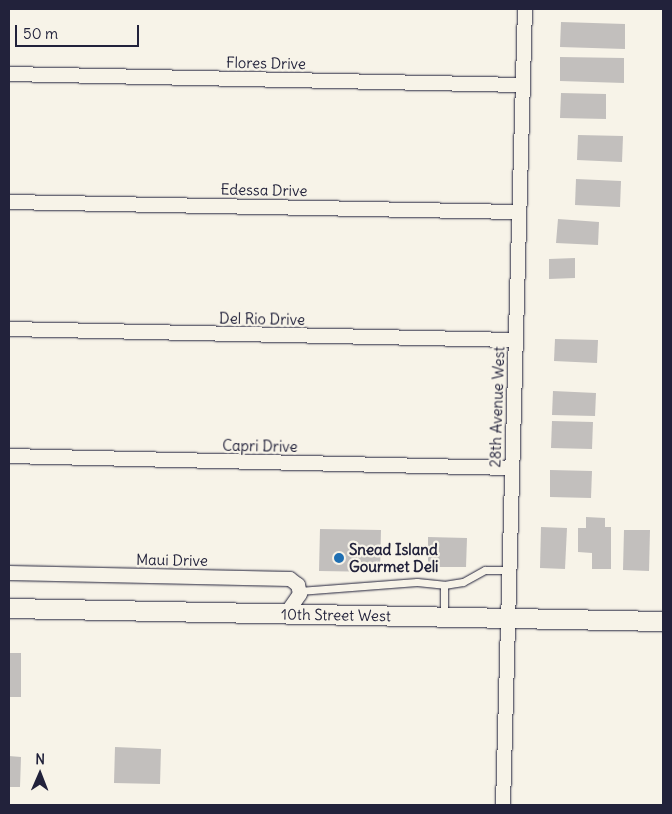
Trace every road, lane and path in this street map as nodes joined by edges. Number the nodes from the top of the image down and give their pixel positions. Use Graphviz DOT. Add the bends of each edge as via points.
graph roads {
  1 [pos="525,9"];
  2 [pos="9,74"];
  3 [pos="522,85"];
  4 [pos="9,202"];
  5 [pos="518,212"];
  6 [pos="9,329"];
  7 [pos="515,340"];
  8 [pos="9,456"];
  9 [pos="511,468"];
  10 [pos="508,570"];
  11 [pos="9,573"];
  12 [pos="444,585"];
  13 [pos="299,591"];
  14 [pos="9,608"];
  15 [pos="286,614"];
  16 [pos="444,616"];
  17 [pos="507,617"];
  18 [pos="663,621"];
  19 [pos="503,805"];
  1 -- 3 [label="street, 28th Avenue West"];
  2 -- 3 [label="street, Flores Drive"];
  3 -- 5 [label="street, 28th Avenue West"];
  4 -- 5 [label="street, Edessa Drive"];
  5 -- 7 [label="street, 28th Avenue West"];
  6 -- 7 [label="street, Del Rio Drive"];
  7 -- 9 [label="street, 28th Avenue West"];
  8 -- 9 [label="street, Capri Drive"];
  9 -- 10 [label="street, 28th Avenue West"];
  10 -- 12 [label="lane" via="485,570 463,582"];
  10 -- 17 [label="street, 28th Avenue West"];
  11 -- 13 [label="street, Maui Drive" via="290,579"];
  12 -- 13 [label="lane" via="416,582"];
  12 -- 16 [label="lane"];
  13 -- 15 [label="street" via="297,601"];
  14 -- 15 [label="street, 10th Street West"];
  15 -- 16 [label="street, 10th Street West"];
  16 -- 17 [label="street, 10th Street West"];
  17 -- 18 [label="street, 10th Street West"];
  17 -- 19 [label="street, 28th Avenue West"];
}
